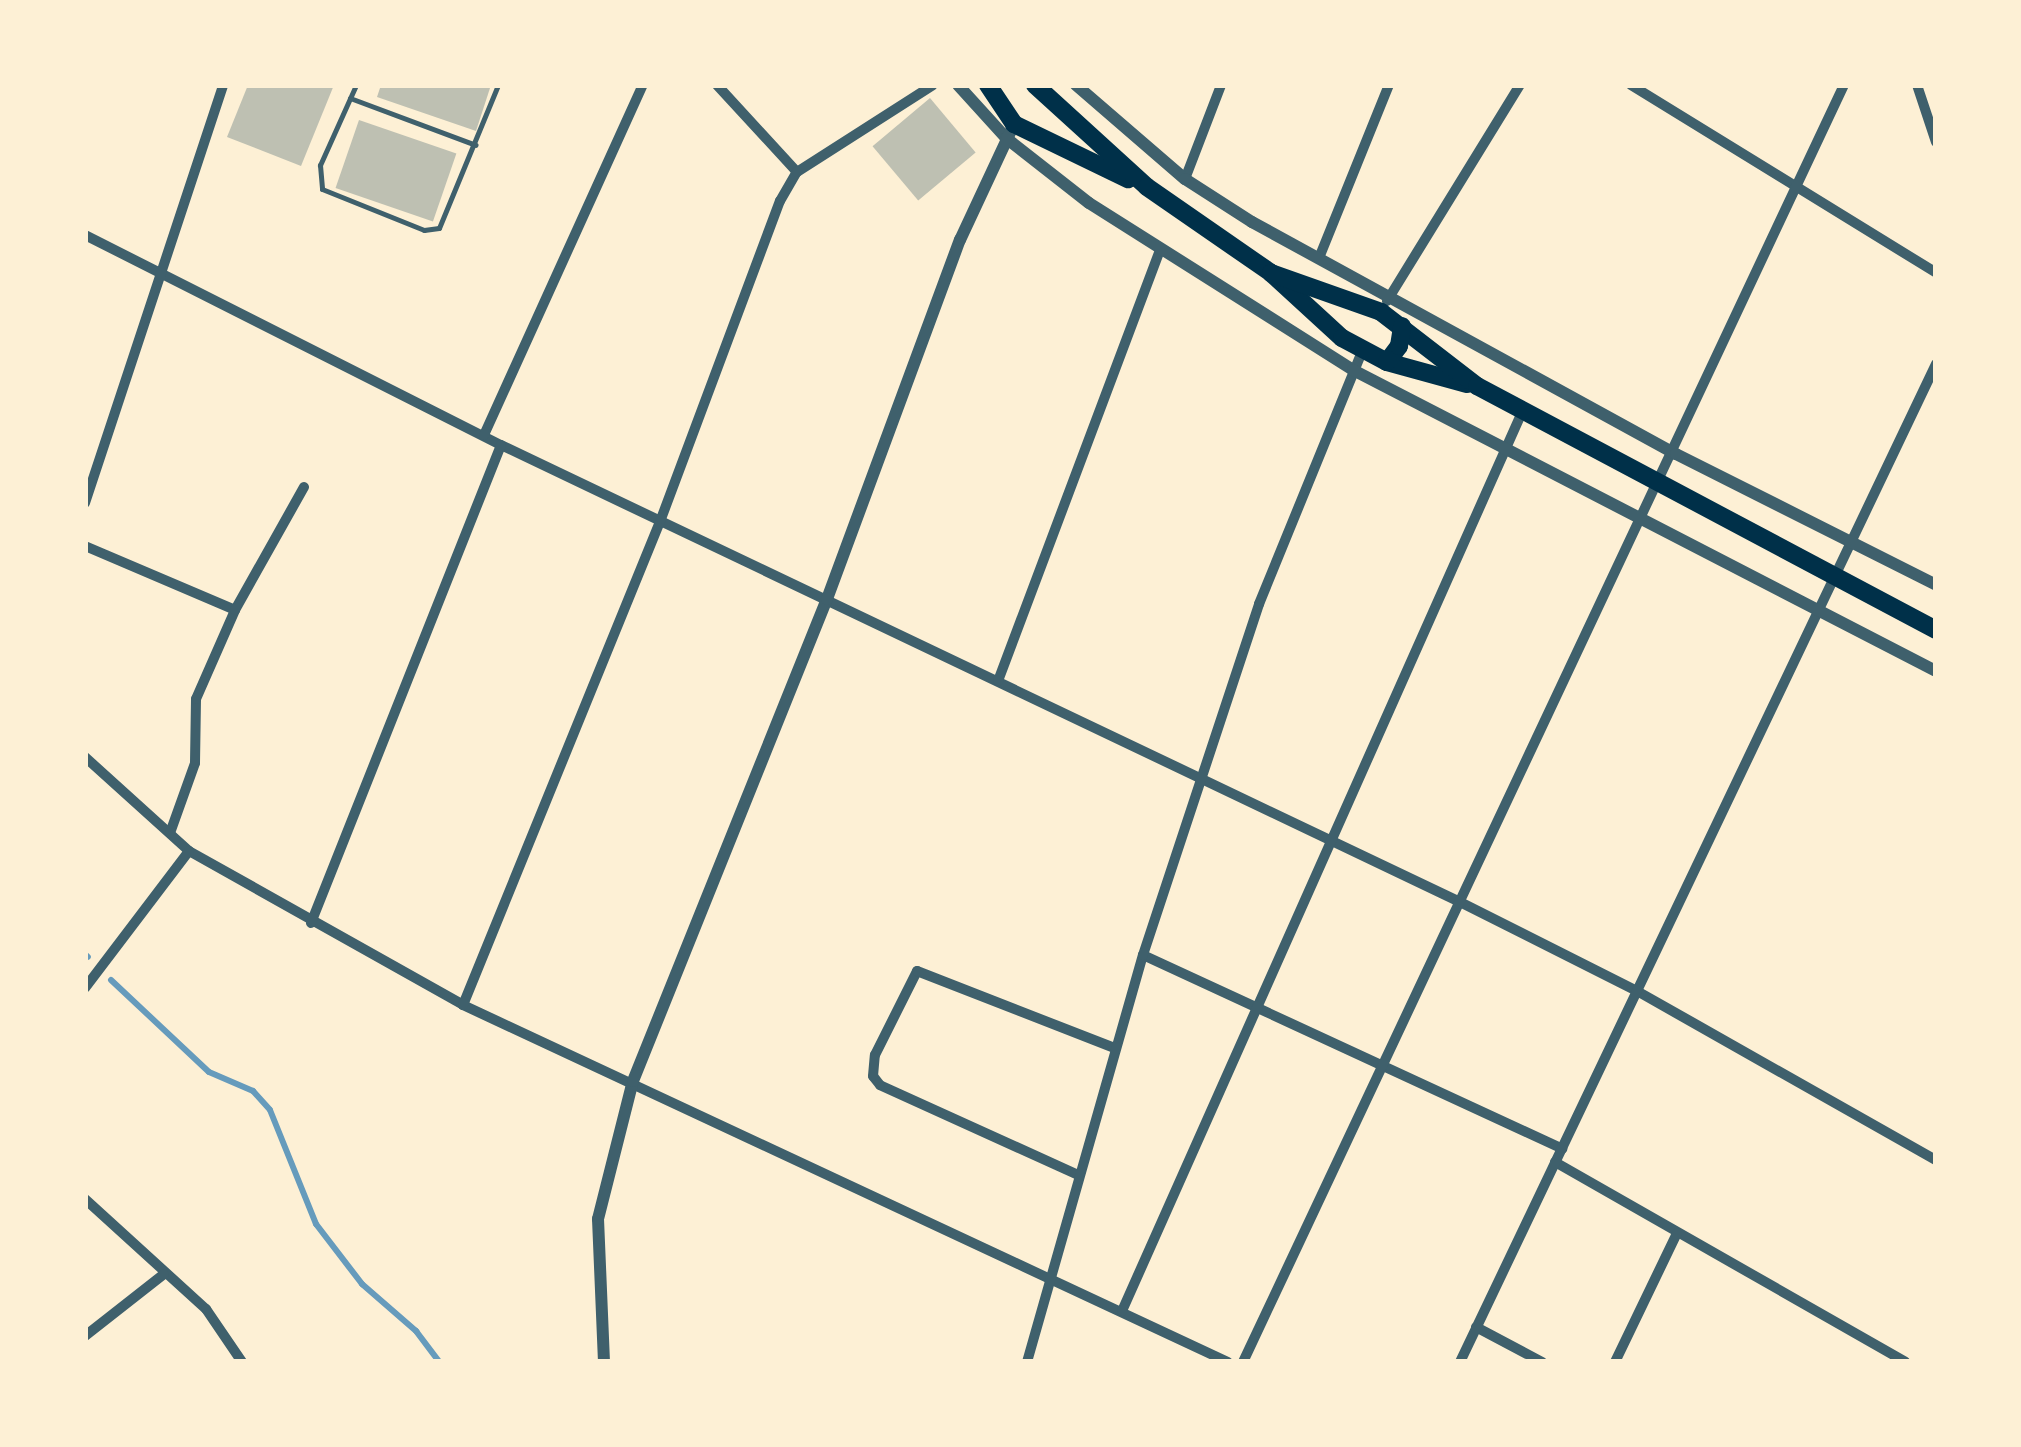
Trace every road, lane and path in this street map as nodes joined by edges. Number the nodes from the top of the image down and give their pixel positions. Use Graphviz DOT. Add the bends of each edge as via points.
graph roads {
  1 [pos="223,85"];
  2 [pos="356,85"];
  3 [pos="498,85"];
  4 [pos="643,85"];
  5 [pos="718,85"];
  6 [pos="934,85"];
  7 [pos="958,85"];
  8 [pos="1035,85"];
  9 [pos="1076,85"];
  10 [pos="1221,85"];
  11 [pos="1389,85"];
  12 [pos="1520,85"];
  13 [pos="1631,85"];
  14 [pos="1844,85"];
  15 [pos="1917,85"];
  16 [pos="992,90"];
  17 [pos="350,98"];
  18 [pos="1066,114"];
  19 [pos="1010,131"];
  20 [pos="1043,141"];
  21 [pos="1936,142"];
  22 [pos="476,145"];
  23 [pos="797,172"];
  24 [pos="1185,178"];
  25 [pos="1147,187"];
  26 [pos="1800,188"];
  27 [pos="85,234"];
  28 [pos="1160,250"];
  29 [pos="1319,258"];
  30 [pos="160,273"];
  31 [pos="1271,273"];
  32 [pos="1936,274"];
  33 [pos="1358,304"];
  34 [pos="1385,306"];
  35 [pos="1402,326"];
  36 [pos="1336,333"];
  37 [pos="1362,351"];
  38 [pos="1387,362"];
  39 [pos="1936,364"];
  40 [pos="1353,370"];
  41 [pos="1477,386"];
  42 [pos="1522,412"];
  43 [pos="484,435"];
  44 [pos="501,445"];
  45 [pos="1506,446"];
  46 [pos="1676,454"];
  47 [pos="1661,483"];
  48 [pos="304,487"];
  49 [pos="85,503"];
  50 [pos="1644,517"];
  51 [pos="661,518"];
  52 [pos="1849,540"];
  53 [pos="85,546"];
  54 [pos="1832,576"];
  55 [pos="1936,586"];
  56 [pos="827,599"];
  57 [pos="1817,606"];
  58 [pos="235,610"];
  59 [pos="1936,630"];
  60 [pos="1936,671"];
  61 [pos="998,681"];
  62 [pos="85,757"];
  63 [pos="1202,778"];
  64 [pos="170,834"];
  65 [pos="1329,841"];
  66 [pos="189,851"];
  67 [pos="1460,902"];
  68 [pos="311,923"];
  69 [pos="1143,955"];
  70 [pos="85,988"];
  71 [pos="1637,991"];
  72 [pos="462,1005"];
  73 [pos="1258,1008"];
  74 [pos="1115,1048"];
  75 [pos="1384,1066"];
  76 [pos="633,1081"];
  77 [pos="1562,1149"];
  78 [pos="1936,1160"];
  79 [pos="1555,1162"];
  80 [pos="1076,1174"];
  81 [pos="85,1199"];
  82 [pos="1676,1233"];
  83 [pos="164,1274"];
  84 [pos="1051,1277"];
  85 [pos="1122,1311"];
  86 [pos="1476,1327"];
  87 [pos="85,1336"];
  88 [pos="242,1362"];
  89 [pos="604,1362"];
  90 [pos="1027,1362"];
  91 [pos="1228,1362"];
  92 [pos="1243,1362"];
  93 [pos="1460,1362"];
  94 [pos="1542,1362"];
  95 [pos="1615,1362"];
  96 [pos="1905,1362"];
  1 -- 30 [label="street"];
  2 -- 17 [label="lane"];
  3 -- 22 [label="lane"];
  4 -- 43 [label="street"];
  5 -- 23 [label="street"];
  6 -- 23 [label="street"];
  7 -- 19 [label="street"];
  8 -- 18 [label="main road"];
  9 -- 24 [label="street"];
  10 -- 24 [label="street"];
  11 -- 29 [label="street"];
  12 -- 34 [label="street"];
  13 -- 26 [label="street"];
  14 -- 26 [label="street"];
  15 -- 21 [label="street"];
  16 -- 19 [label="main road"];
  17 -- 22 [label="lane"];
  17 -- 22 [label="lane" via="320,165 322,189 424,230 439,228"];
  18 -- 20 [label="main road"];
  18 -- 25 [label="main road"];
  19 -- 20 [label="main road"];
  19 -- 28 [label="street"];
  19 -- 56 [label="street" via="960,240"];
  20 -- 25 [label="main road"];
  23 -- 51 [label="street" via="766,229"];
  24 -- 29 [label="street"];
  25 -- 31 [label="main road"];
  26 -- 32 [label="street"];
  26 -- 46 [label="street"];
  27 -- 30 [label="street"];
  28 -- 40 [label="street"];
  28 -- 61 [label="street"];
  29 -- 34 [label="street"];
  30 -- 43 [label="street"];
  30 -- 49 [label="street"];
  31 -- 33 [label="main road"];
  31 -- 36 [label="main road"];
  33 -- 34 [label="main road"];
  33 -- 36 [label="main road" via="1344,312"];
  34 -- 35 [label="main road"];
  34 -- 46 [label="street"];
  35 -- 38 [label="main road"];
  35 -- 41 [label="main road"];
  36 -- 37 [label="main road"];
  37 -- 38 [label="main road"];
  37 -- 40 [label="street"];
  38 -- 41 [label="main road"];
  39 -- 52 [label="street"];
  40 -- 45 [label="street"];
  40 -- 63 [label="street" via="1259,604"];
  41 -- 42 [label="main road"];
  42 -- 45 [label="street"];
  42 -- 47 [label="main road"];
  43 -- 44 [label="street"];
  44 -- 51 [label="street"];
  44 -- 68 [label="street"];
  45 -- 50 [label="street"];
  45 -- 65 [label="street"];
  46 -- 47 [label="street"];
  46 -- 52 [label="street"];
  47 -- 50 [label="street"];
  47 -- 54 [label="main road"];
  48 -- 58 [label="street"];
  50 -- 57 [label="street"];
  50 -- 67 [label="street"];
  51 -- 56 [label="street"];
  51 -- 72 [label="street"];
  52 -- 54 [label="street"];
  52 -- 55 [label="street"];
  53 -- 58 [label="street"];
  54 -- 57 [label="street"];
  54 -- 59 [label="main road"];
  56 -- 61 [label="street"];
  56 -- 76 [label="street"];
  57 -- 60 [label="street"];
  57 -- 71 [label="street"];
  58 -- 64 [label="street" via="196,699 195,763"];
  61 -- 63 [label="street"];
  62 -- 64 [label="street"];
  63 -- 65 [label="street"];
  63 -- 69 [label="street"];
  64 -- 66 [label="street"];
  65 -- 67 [label="street"];
  65 -- 73 [label="street"];
  66 -- 68 [label="street"];
  66 -- 70 [label="street"];
  67 -- 71 [label="street"];
  67 -- 75 [label="street"];
  68 -- 72 [label="street"];
  69 -- 73 [label="street"];
  69 -- 74 [label="street"];
  71 -- 77 [label="street"];
  71 -- 78 [label="street"];
  72 -- 76 [label="street"];
  73 -- 75 [label="street"];
  73 -- 85 [label="street"];
  74 -- 80 [label="street"];
  74 -- 80 [label="street" via="932,973 911,974 874,1055 873,1076 880,1085"];
  75 -- 77 [label="street"];
  75 -- 92 [label="street"];
  76 -- 84 [label="street"];
  76 -- 89 [label="street" via="598,1219"];
  77 -- 79 [label="street"];
  79 -- 82 [label="street"];
  79 -- 86 [label="street"];
  80 -- 84 [label="street"];
  81 -- 83 [label="street"];
  82 -- 95 [label="street"];
  82 -- 96 [label="street"];
  83 -- 87 [label="street"];
  83 -- 88 [label="street" via="206,1309"];
  84 -- 85 [label="street"];
  84 -- 90 [label="street"];
  85 -- 91 [label="street"];
  86 -- 93 [label="street"];
  86 -- 94 [label="street"];
}
